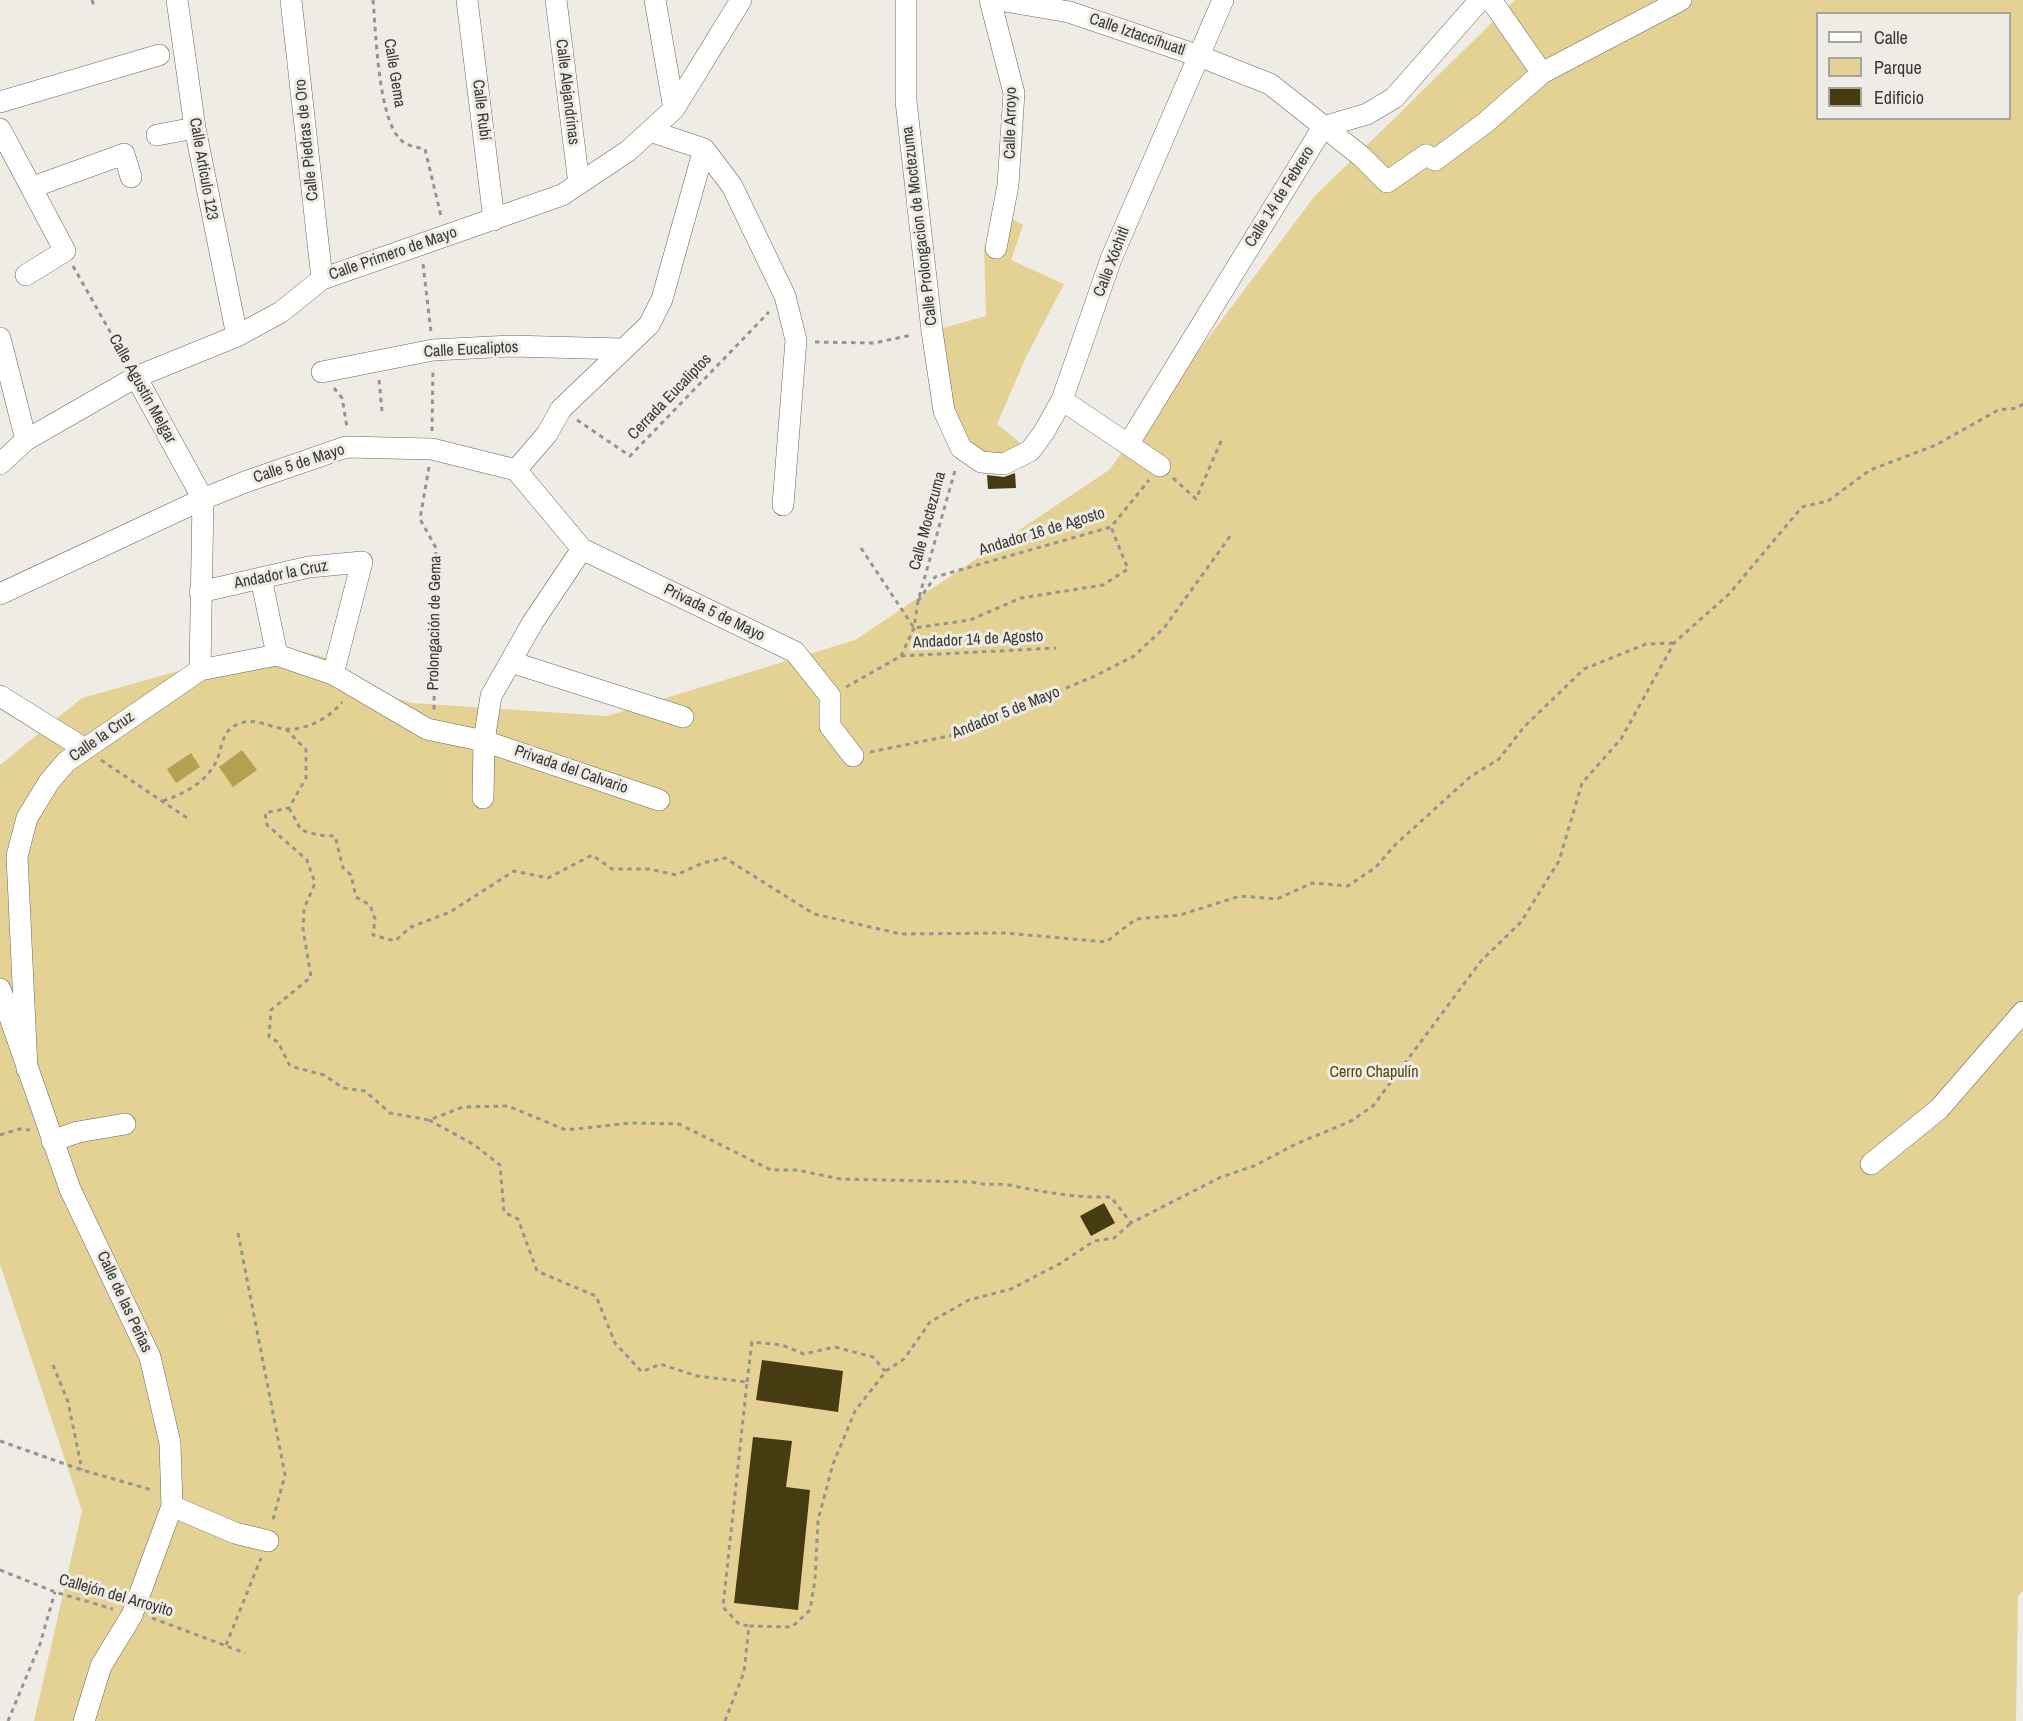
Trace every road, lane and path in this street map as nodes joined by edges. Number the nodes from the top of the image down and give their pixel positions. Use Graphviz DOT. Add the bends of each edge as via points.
graph roads {
  1 [pos="92,0"];
  2 [pos="177,0"];
  3 [pos="291,0"];
  4 [pos="373,0"];
  5 [pos="467,0"];
  6 [pos="556,0"];
  7 [pos="655,0"];
  8 [pos="741,0"];
  9 [pos="906,0"];
  10 [pos="990,0"];
  11 [pos="999,0"];
  12 [pos="1223,0"];
  13 [pos="1480,0"];
  14 [pos="1491,0"];
  15 [pos="1681,0"];
  16 [pos="94,6"];
  17 [pos="1071,6"];
  18 [pos="159,54"];
  19 [pos="1199,56"];
  20 [pos="1542,73"];
  21 [pos="0,102"];
  22 [pos="674,109"];
  23 [pos="1323,127"];
  24 [pos="195,128"];
  25 [pos="0,129"];
  26 [pos="650,131"];
  27 [pos="157,135"];
  28 [pos="704,149"];
  29 [pos="131,177"];
  30 [pos="579,184"];
  31 [pos="33,187"];
  32 [pos="494,220"];
  33 [pos="445,236"];
  34 [pos="422,245"];
  35 [pos="996,248"];
  36 [pos="64,251"];
  37 [pos="26,275"];
  38 [pos="322,279"];
  39 [pos="784,296"];
  40 [pos="932,330"];
  41 [pos="237,336"];
  42 [pos="0,338"];
  43 [pos="796,339"];
  44 [pos="622,349"];
  45 [pos="433,350"];
  46 [pos="377,360"];
  47 [pos="322,372"];
  48 [pos="136,377"];
  49 [pos="1062,400"];
  50 [pos="2023,404"];
  51 [pos="561,409"];
  52 [pos="382,411"];
  53 [pos="26,440"];
  54 [pos="1221,441"];
  55 [pos="1129,443"];
  56 [pos="346,447"];
  57 [pos="961,448"];
  58 [pos="432,449"];
  59 [pos="0,464"];
  60 [pos="1160,465"];
  61 [pos="516,471"];
  62 [pos="203,499"];
  63 [pos="783,505"];
  64 [pos="1111,527"];
  65 [pos="1231,535"];
  66 [pos="861,548"];
  67 [pos="582,549"];
  68 [pos="261,578"];
  69 [pos="201,592"];
  70 [pos="0,594"];
  71 [pos="918,601"];
  72 [pos="914,628"];
  73 [pos="1674,643"];
  74 [pos="1056,648"];
  75 [pos="278,655"];
  76 [pos="901,656"];
  77 [pos="511,662"];
  78 [pos="200,670"];
  79 [pos="341,679"];
  80 [pos="0,696"];
  81 [pos="830,696"];
  82 [pos="683,717"];
  83 [pos="286,729"];
  84 [pos="434,730"];
  85 [pos="484,741"];
  86 [pos="85,749"];
  87 [pos="853,756"];
  88 [pos="483,798"];
  89 [pos="659,800"];
  90 [pos="163,801"];
  91 [pos="289,807"];
  92 [pos="187,818"];
  93 [pos="0,989"];
  94 [pos="2023,1012"];
  95 [pos="5,1023"];
  96 [pos="27,1069"];
  97 [pos="429,1120"];
  98 [pos="116,1126"];
  99 [pos="0,1135"];
  100 [pos="50,1136"];
  101 [pos="1871,1164"];
  102 [pos="1131,1223"];
  103 [pos="238,1233"];
  104 [pos="53,1365"];
  105 [pos="886,1371"];
  106 [pos="747,1382"];
  107 [pos="0,1441"];
  108 [pos="82,1470"];
  109 [pos="172,1506"];
  110 [pos="268,1541"];
  111 [pos="0,1570"];
  112 [pos="55,1592"];
  113 [pos="132,1615"];
  114 [pos="749,1626"];
  115 [pos="226,1645"];
  116 [pos="245,1653"];
  117 [pos="8,1721"];
  118 [pos="84,1721"];
  119 [pos="726,1721"];
  1 -- 16 [label="path"];
  2 -- 24 [label="street, Calle Artículo 123"];
  3 -- 38 [label="street, Calle Piedras de Oro"];
  4 -- 33 [label="path, Calle Gema" via="385,104 401,141 425,149"];
  5 -- 32 [label="street, Calle Rubí"];
  6 -- 30 [label="street, Calle Alejandrinas"];
  7 -- 22 [label="street"];
  8 -- 22 [label="street, Calle Primero de Mayo"];
  9 -- 40 [label="street, Calle Prolongacion de Moctezuma" via="906,101"];
  10 -- 35 [label="street, Calle Arroyo" via="1014,93 1009,177"];
  11 -- 17 [label="street, Calle Iztaccíhuatl"];
  12 -- 19 [label="street, Calle Xóchitl"];
  13 -- 23 [label="street, Calle 14 de Febrero" via="1394,98 1367,114"];
  14 -- 20 [label="street"];
  15 -- 20 [label="street"];
  17 -- 19 [label="street, Calle Iztaccíhuatl"];
  18 -- 21 [label="street"];
  19 -- 23 [label="street, Calle Iztaccíhuatl" via="1270,84"];
  19 -- 49 [label="street, Calle Xóchitl" via="1111,259"];
  20 -- 23 [label="street, Calle Iztaccíhuatl" via="1435,160 1426,155 1387,182"];
  22 -- 26 [label="street, Calle Primero de Mayo"];
  23 -- 55 [label="street, Calle 14 de Febrero"];
  24 -- 27 [label="street"];
  24 -- 41 [label="street, Calle Artículo 123"];
  25 -- 31 [label="street"];
  26 -- 28 [label="street"];
  26 -- 30 [label="street, Calle Primero de Mayo"];
  28 -- 39 [label="street" via="732,186"];
  28 -- 44 [label="street" via="662,299 649,325"];
  29 -- 31 [label="street" via="124,154"];
  30 -- 32 [label="street, Calle Primero de Mayo" via="562,195"];
  31 -- 36 [label="street"];
  32 -- 33 [label="street, Calle Primero de Mayo"];
  33 -- 34 [label="street, Calle Primero de Mayo"];
  34 -- 38 [label="street, Calle Primero de Mayo"];
  34 -- 45 [label="path, Prolongación de Gema"];
  36 -- 37 [label="street"];
  36 -- 48 [label="path, Calle Agustín Melgar"];
  38 -- 41 [label="street, Calle Primero de Mayo" via="281,312"];
  39 -- 43 [label="street"];
  39 -- 51 [label="path, Cerrada Eucaliptos" via="630,456"];
  40 -- 43 [label="path" via="874,343"];
  40 -- 57 [label="street, Calle Prolongacion de Moctezuma" via="944,411"];
  41 -- 48 [label="street, Calle Primero de Mayo"];
  42 -- 53 [label="street"];
  43 -- 63 [label="street"];
  44 -- 45 [label="street, Calle Eucaliptos" via="512,346"];
  44 -- 51 [label="street"];
  45 -- 46 [label="street, Calle Eucaliptos"];
  45 -- 58 [label="path, Prolongación de Gema"];
  46 -- 47 [label="street, Calle Eucaliptos"];
  46 -- 52 [label="path"];
  47 -- 56 [label="path" via="342,398"];
  48 -- 53 [label="street, Calle Primero de Mayo"];
  48 -- 62 [label="street, Calle Agustín Melgar"];
  49 -- 55 [label="street"];
  49 -- 57 [label="street, Calle Xóchitl" via="1029,451 1004,464 981,462"];
  50 -- 73 [label="path" via="1998,410 1936,445 1870,470 1828,501 1802,507 1729,594"];
  51 -- 61 [label="street" via="547,434"];
  53 -- 59 [label="street, Calle Primero de Mayo"];
  54 -- 60 [label="path" via="1196,500"];
  55 -- 60 [label="street"];
  56 -- 58 [label="street, Calle 5 de Mayo"];
  56 -- 62 [label="street, Calle 5 de Mayo"];
  57 -- 71 [label="path, Calle Moctezuma"];
  58 -- 61 [label="street, Calle 5 de Mayo"];
  58 -- 84 [label="path, Prolongación de Gema" via="420,519 436,548"];
  60 -- 64 [label="path, Andador 16 de Agosto"];
  61 -- 67 [label="street"];
  62 -- 69 [label="street"];
  62 -- 70 [label="street, Calle 5 de Mayo"];
  64 -- 71 [label="path, Andador 16 de Agosto" via="935,577"];
  64 -- 72 [label="path" via="1128,569 1103,585 1021,598 969,620"];
  65 -- 87 [label="path, Andador 5 de Mayo" via="1164,628 1134,656 954,735"];
  66 -- 72 [label="path"];
  67 -- 77 [label="street" via="532,622"];
  67 -- 81 [label="street, Privada 5 de Mayo" via="795,652"];
  68 -- 69 [label="street, Andador la Cruz"];
  68 -- 75 [label="street"];
  68 -- 79 [label="street, Andador la Cruz" via="309,567 362,562"];
  69 -- 78 [label="street"];
  71 -- 72 [label="path"];
  72 -- 76 [label="path"];
  73 -- 91 [label="path" via="1646,644 1584,669 1524,727 1499,759 1470,777 1375,868 1348,886 1312,883 1277,899 1240,896 1180,915 1136,919 1106,942 1005,933 901,934 814,914 725,858 676,876 649,869 612,869 592,855 548,878 514,871 450,912 411,927 394,941 384,940 373,935 375,919 370,905 356,897 335,836 301,830"];
  73 -- 102 [label="path" via="1621,739 1582,783 1559,861 1521,922 1481,961 1373,1106 1351,1121 1221,1177"];
  74 -- 76 [label="path, Andador 14 de Agosto"];
  75 -- 78 [label="street, Calle la Cruz"];
  75 -- 79 [label="street, Calle la Cruz"];
  76 -- 81 [label="path"];
  77 -- 82 [label="street"];
  77 -- 85 [label="street" via="491,696"];
  78 -- 86 [label="street, Calle la Cruz"];
  79 -- 83 [label="path" via="342,704 309,725"];
  79 -- 84 [label="street"];
  80 -- 86 [label="street"];
  81 -- 87 [label="street" via="830,726"];
  83 -- 90 [label="path" via="248,721 234,725 223,739 206,777 186,792"];
  83 -- 91 [label="path" via="306,750 306,778"];
  84 -- 85 [label="street"];
  85 -- 88 [label="street"];
  85 -- 89 [label="street, Privada del Calvario"];
  86 -- 90 [label="path"];
  86 -- 96 [label="street, Calle la Cruz" via="66,762 49,782 27,818 17,856"];
  90 -- 92 [label="path"];
  91 -- 97 [label="path" via="265,813 267,825 307,860 315,883 304,909 303,929 311,977 272,1010 269,1037 278,1042 290,1066 324,1076 344,1088 365,1091 390,1113"];
  93 -- 95 [label="street, Calle de las Peñas"];
  94 -- 101 [label="street" via="1939,1109"];
  95 -- 96 [label="street, Calle de las Peñas"];
  96 -- 100 [label="street, Calle de las Peñas"];
  97 -- 102 [label="path" via="463,1107 508,1106 566,1130 631,1124 679,1125 771,1170 797,1170 840,1179 972,1182 1091,1198 1111,1197"];
  97 -- 106 [label="path" via="473,1144 500,1165 504,1212 518,1219 537,1271 596,1296 615,1343 642,1372 660,1364 697,1376"];
  98 -- 100 [label="street"];
  99 -- 100 [label="path" via="19,1130"];
  100 -- 109 [label="street, Calle de las Peñas" via="70,1188 150,1356 170,1443"];
  102 -- 105 [label="path" via="1114,1238 1094,1241 1011,1289 969,1300 930,1322 904,1359"];
  103 -- 110 [label="path" via="285,1475"];
  104 -- 108 [label="path" via="68,1402"];
  105 -- 106 [label="path" via="873,1357 835,1347 804,1354 782,1345 752,1342"];
  105 -- 114 [label="path" via="855,1412 833,1464 818,1520 810,1610 792,1627"];
  106 -- 114 [label="path" via="723,1607 739,1624"];
  107 -- 108 [label="path"];
  108 -- 109 [label="path" via="153,1491"];
  109 -- 110 [label="street" via="236,1533"];
  109 -- 113 [label="street, Calle de las Peñas"];
  110 -- 115 [label="path"];
  111 -- 112 [label="path, Callejón del Arroyito"];
  112 -- 113 [label="path, Callejón del Arroyito"];
  112 -- 117 [label="path" via="40,1644"];
  113 -- 115 [label="path, Callejón del Arroyito" via="162,1620"];
  113 -- 118 [label="street, Calle de las Peñas" via="101,1666"];
  114 -- 119 [label="path" via="744,1672"];
  115 -- 116 [label="path, Callejón del Arroyito"];
}
